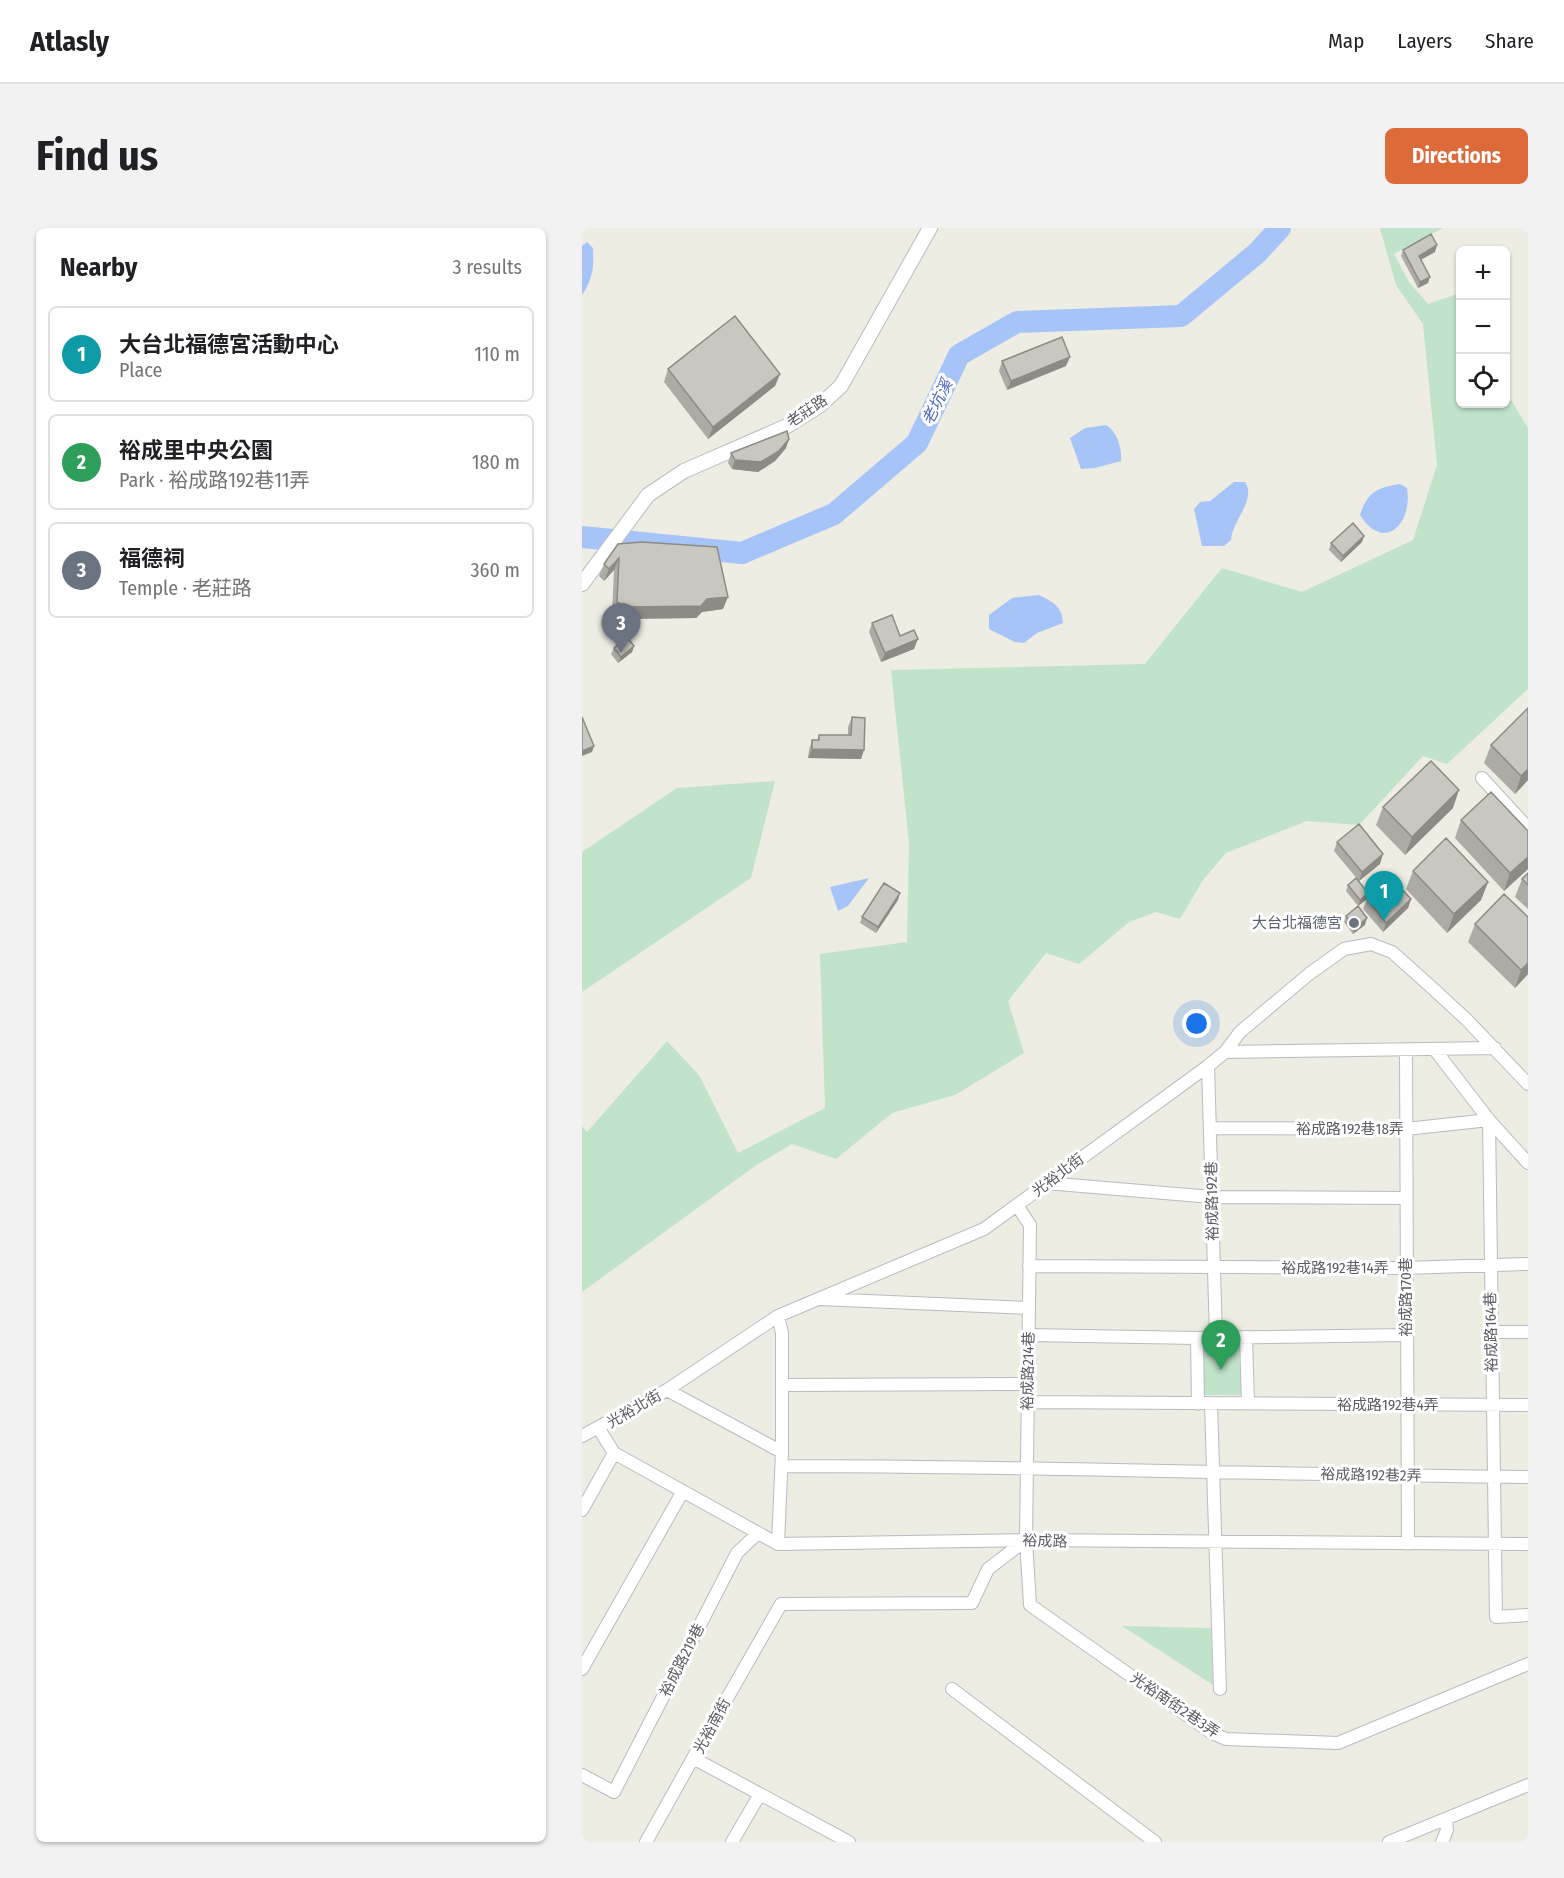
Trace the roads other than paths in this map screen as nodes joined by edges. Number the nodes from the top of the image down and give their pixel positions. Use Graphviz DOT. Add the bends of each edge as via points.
graph roads {
  1 [pos="930,228"];
  2 [pos="582,584"];
  3 [pos="1482,778"];
  4 [pos="1528,828"];
  5 [pos="1494,1048"];
  6 [pos="1406,1050"];
  7 [pos="1435,1050"];
  8 [pos="1225,1052"];
  9 [pos="1208,1066"];
  10 [pos="1528,1084"];
  11 [pos="1489,1120"];
  12 [pos="1210,1128"];
  13 [pos="1406,1129"];
  14 [pos="1528,1163"];
  15 [pos="1046,1183"];
  16 [pos="1212,1197"];
  17 [pos="1406,1198"];
  18 [pos="1018,1207"];
  19 [pos="1528,1264"];
  20 [pos="1490,1265"];
  21 [pos="1029,1266"];
  22 [pos="1214,1268"];
  23 [pos="1406,1268"];
  24 [pos="815,1298"];
  25 [pos="1029,1308"];
  26 [pos="778,1316"];
  27 [pos="1491,1332"];
  28 [pos="1528,1332"];
  29 [pos="1028,1335"];
  30 [pos="1406,1335"];
  31 [pos="1216,1337"];
  32 [pos="1246,1337"];
  33 [pos="1197,1338"];
  34 [pos="1028,1384"];
  35 [pos="782,1385"];
  36 [pos="667,1390"];
  37 [pos="1027,1402"];
  38 [pos="1248,1403"];
  39 [pos="1198,1404"];
  40 [pos="1211,1404"];
  41 [pos="1406,1405"];
  42 [pos="1492,1405"];
  43 [pos="1528,1405"];
  44 [pos="599,1429"];
  45 [pos="582,1436"];
  46 [pos="782,1452"];
  47 [pos="614,1453"];
  48 [pos="782,1466"];
  49 [pos="1027,1466"];
  50 [pos="1215,1473"];
  51 [pos="1406,1475"];
  52 [pos="1492,1477"];
  53 [pos="1528,1477"];
  54 [pos="683,1491"];
  55 [pos="582,1510"];
  56 [pos="758,1533"];
  57 [pos="1026,1539"];
  58 [pos="1216,1542"];
  59 [pos="778,1544"];
  60 [pos="1407,1544"];
  61 [pos="1528,1544"];
  62 [pos="1493,1545"];
  63 [pos="1528,1615"];
  64 [pos="1528,1664"];
  65 [pos="582,1669"];
  66 [pos="952,1689"];
  67 [pos="1220,1689"];
  68 [pos="693,1758"];
  69 [pos="582,1775"];
  70 [pos="1528,1785"];
  71 [pos="760,1794"];
  72 [pos="1446,1819"];
  73 [pos="646,1842"];
  74 [pos="732,1842"];
  75 [pos="849,1842"];
  76 [pos="1155,1842"];
  77 [pos="1389,1842"];
  78 [pos="1443,1842"];
  1 -- 2 [label="street, 老莊路" via="841,386 787,426 684,471 648,495"];
  3 -- 4 [label="street"];
  5 -- 7 [label="street"];
  5 -- 8 [label="street, 光裕北街" via="1392,952 1371,944 1344,949 1309,974 1240,1032"];
  5 -- 10 [label="street"];
  6 -- 7 [label="street"];
  6 -- 8 [label="street"];
  6 -- 13 [label="street, 裕成路170巷"];
  7 -- 11 [label="street"];
  8 -- 9 [label="street, 光裕北街"];
  9 -- 12 [label="street, 裕成路192巷"];
  9 -- 15 [label="street, 光裕北街"];
  11 -- 13 [label="street, 裕成路192巷18弄"];
  11 -- 14 [label="street"];
  11 -- 20 [label="street, 裕成路164巷"];
  12 -- 13 [label="street, 裕成路192巷18弄"];
  12 -- 16 [label="street, 裕成路192巷"];
  13 -- 17 [label="street, 裕成路170巷"];
  15 -- 16 [label="street"];
  15 -- 18 [label="street, 光裕北街"];
  16 -- 17 [label="street"];
  16 -- 22 [label="street, 裕成路192巷"];
  17 -- 23 [label="street, 裕成路170巷"];
  18 -- 21 [label="street, 裕成路214巷" via="1030,1225"];
  18 -- 24 [label="street, 光裕北街" via="984,1229"];
  19 -- 20 [label="street, 裕成路192巷14弄"];
  20 -- 23 [label="street, 裕成路192巷14弄"];
  20 -- 27 [label="street, 裕成路164巷"];
  21 -- 22 [label="street, 裕成路192巷14弄"];
  21 -- 25 [label="street, 裕成路214巷"];
  22 -- 23 [label="street, 裕成路192巷14弄"];
  22 -- 31 [label="street, 裕成路192巷"];
  23 -- 30 [label="street, 裕成路170巷"];
  24 -- 25 [label="street"];
  24 -- 26 [label="street, 光裕北街"];
  25 -- 29 [label="street, 裕成路214巷"];
  26 -- 35 [label="street"];
  26 -- 36 [label="street, 光裕北街"];
  27 -- 28 [label="street"];
  27 -- 42 [label="street, 裕成路164巷"];
  29 -- 33 [label="street"];
  29 -- 34 [label="street, 裕成路214巷"];
  30 -- 32 [label="street"];
  30 -- 41 [label="street, 裕成路170巷"];
  31 -- 32 [label="street"];
  31 -- 33 [label="street"];
  32 -- 38 [label="street"];
  33 -- 39 [label="street"];
  34 -- 35 [label="street"];
  34 -- 37 [label="street, 裕成路214巷"];
  35 -- 46 [label="street"];
  36 -- 44 [label="street, 光裕北街"];
  36 -- 46 [label="street"];
  37 -- 39 [label="street, 裕成路192巷4弄"];
  37 -- 49 [label="street, 裕成路214巷"];
  38 -- 40 [label="street, 裕成路192巷4弄"];
  38 -- 41 [label="street, 裕成路192巷4弄"];
  39 -- 40 [label="street, 裕成路192巷4弄"];
  40 -- 50 [label="street"];
  41 -- 42 [label="street, 裕成路192巷4弄"];
  41 -- 51 [label="street, 裕成路170巷"];
  42 -- 43 [label="street, 裕成路192巷4弄"];
  42 -- 52 [label="street, 裕成路164巷"];
  44 -- 45 [label="street"];
  44 -- 47 [label="street, 裕成路"];
  46 -- 48 [label="street"];
  47 -- 54 [label="street, 裕成路"];
  47 -- 55 [label="street"];
  48 -- 49 [label="street, 裕成路192巷2弄"];
  48 -- 59 [label="street"];
  49 -- 50 [label="street, 裕成路192巷2弄"];
  49 -- 57 [label="street, 裕成路214巷"];
  50 -- 51 [label="street, 裕成路192巷2弄"];
  50 -- 58 [label="street"];
  51 -- 52 [label="street, 裕成路192巷2弄"];
  51 -- 60 [label="street, 裕成路170巷"];
  52 -- 53 [label="street, 裕成路192巷2弄"];
  52 -- 62 [label="street, 裕成路164巷"];
  54 -- 56 [label="street, 裕成路"];
  54 -- 65 [label="street"];
  56 -- 59 [label="street, 裕成路"];
  56 -- 69 [label="street, 裕成路219巷" via="737,1553 614,1792"];
  57 -- 58 [label="street, 裕成路"];
  57 -- 59 [label="street, 裕成路"];
  57 -- 64 [label="street, 光裕南街2巷3弄" via="1030,1605 1226,1739 1338,1743"];
  57 -- 68 [label="street, 光裕南街" via="988,1569 972,1603 781,1604"];
  58 -- 60 [label="street, 裕成路"];
  58 -- 67 [label="street"];
  60 -- 62 [label="street, 裕成路"];
  61 -- 62 [label="street, 裕成路"];
  62 -- 63 [label="street, 裕成路164巷" via="1496,1617"];
  66 -- 76 [label="street"];
  68 -- 71 [label="street, 光裕南街"];
  68 -- 73 [label="street"];
  70 -- 72 [label="street"];
  71 -- 74 [label="street"];
  71 -- 75 [label="street, 光裕南街"];
  72 -- 77 [label="street"];
  72 -- 78 [label="street"];
}
